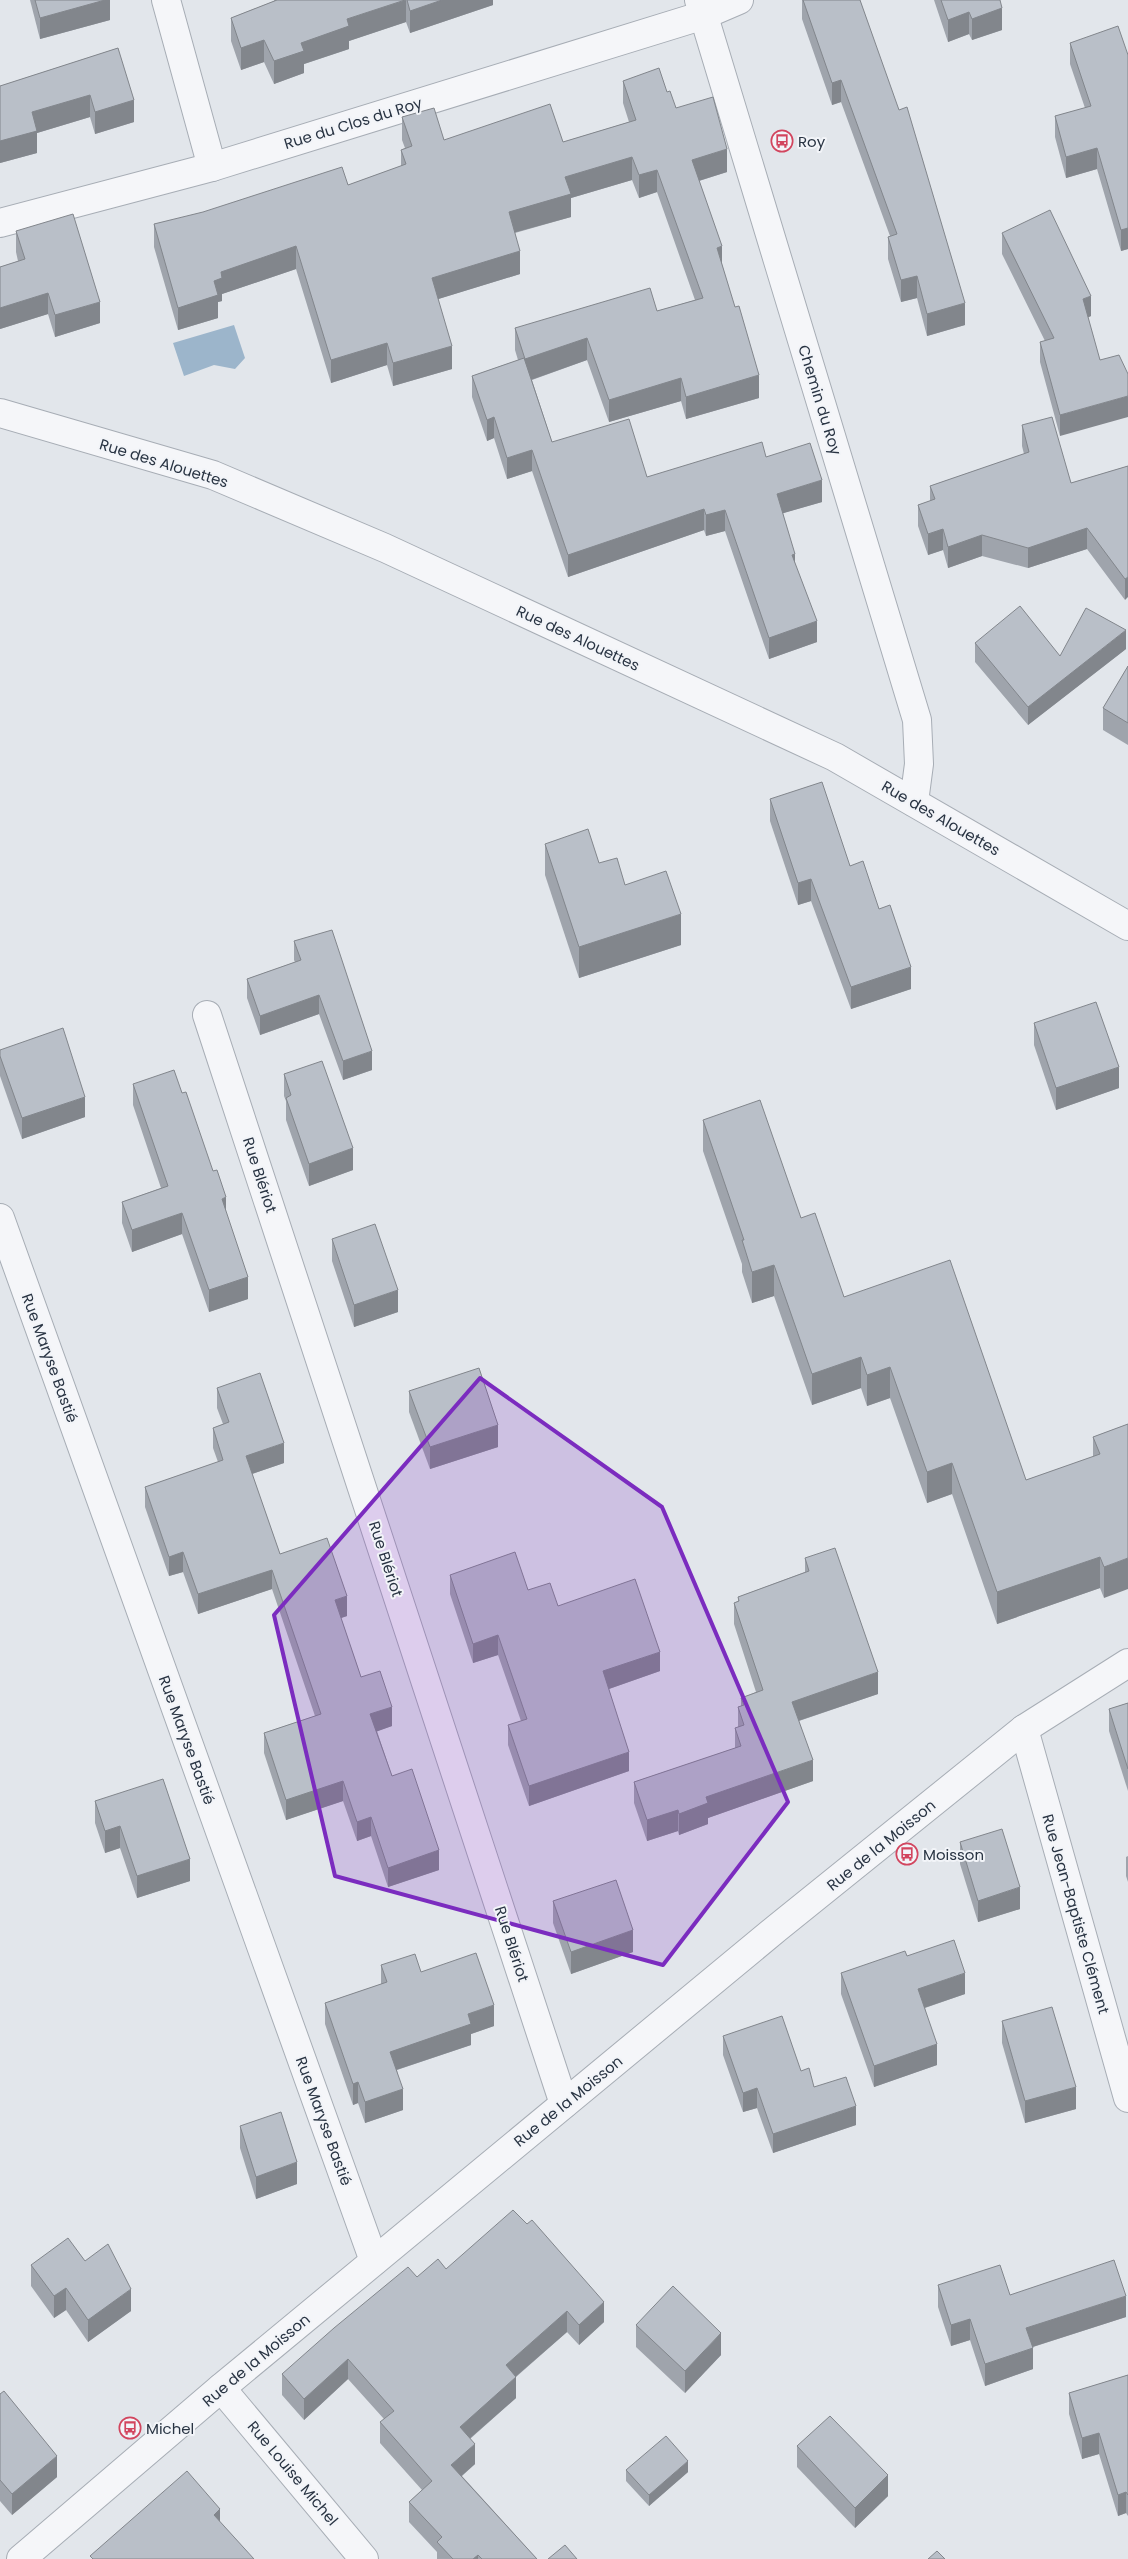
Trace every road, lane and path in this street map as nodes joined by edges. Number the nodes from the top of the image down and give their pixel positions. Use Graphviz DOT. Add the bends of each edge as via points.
graph roads {
  1 [pos="166,0"];
  2 [pos="739,0"];
  3 [pos="702,7"];
  4 [pos="212,167"];
  5 [pos="0,223"];
  6 [pos="0,413"];
  7 [pos="914,802"];
  8 [pos="1128,926"];
  9 [pos="207,1015"];
  10 [pos="0,1218"];
  11 [pos="1128,1663"];
  12 [pos="1024,1728"];
  13 [pos="1128,2098"];
  14 [pos="564,2104"];
  15 [pos="374,2261"];
  16 [pos="221,2388"];
  17 [pos="21,2559"];
  18 [pos="364,2559"];
  1 -- 4 [label="street"];
  2 -- 3 [label="street, Rue du Clos du Roy"];
  3 -- 4 [label="street, Rue du Clos du Roy"];
  3 -- 7 [label="street, Chemin du Roy" via="917,720 919,764"];
  4 -- 5 [label="street, Rue du Clos du Roy"];
  6 -- 7 [label="street, Rue des Alouettes" via="213,475 385,548 835,757"];
  7 -- 8 [label="street, Rue des Alouettes"];
  9 -- 14 [label="street, Rue Blériot"];
  10 -- 15 [label="street, Rue Maryse Bastié"];
  11 -- 12 [label="street, Rue de la Moisson"];
  12 -- 13 [label="street, Rue Jean-Baptiste Clément"];
  12 -- 14 [label="street, Rue de la Moisson"];
  14 -- 15 [label="street, Rue de la Moisson"];
  15 -- 16 [label="street, Rue de la Moisson"];
  16 -- 17 [label="street, Rue de la Moisson"];
  16 -- 18 [label="street, Rue Louise Michel"];
}
